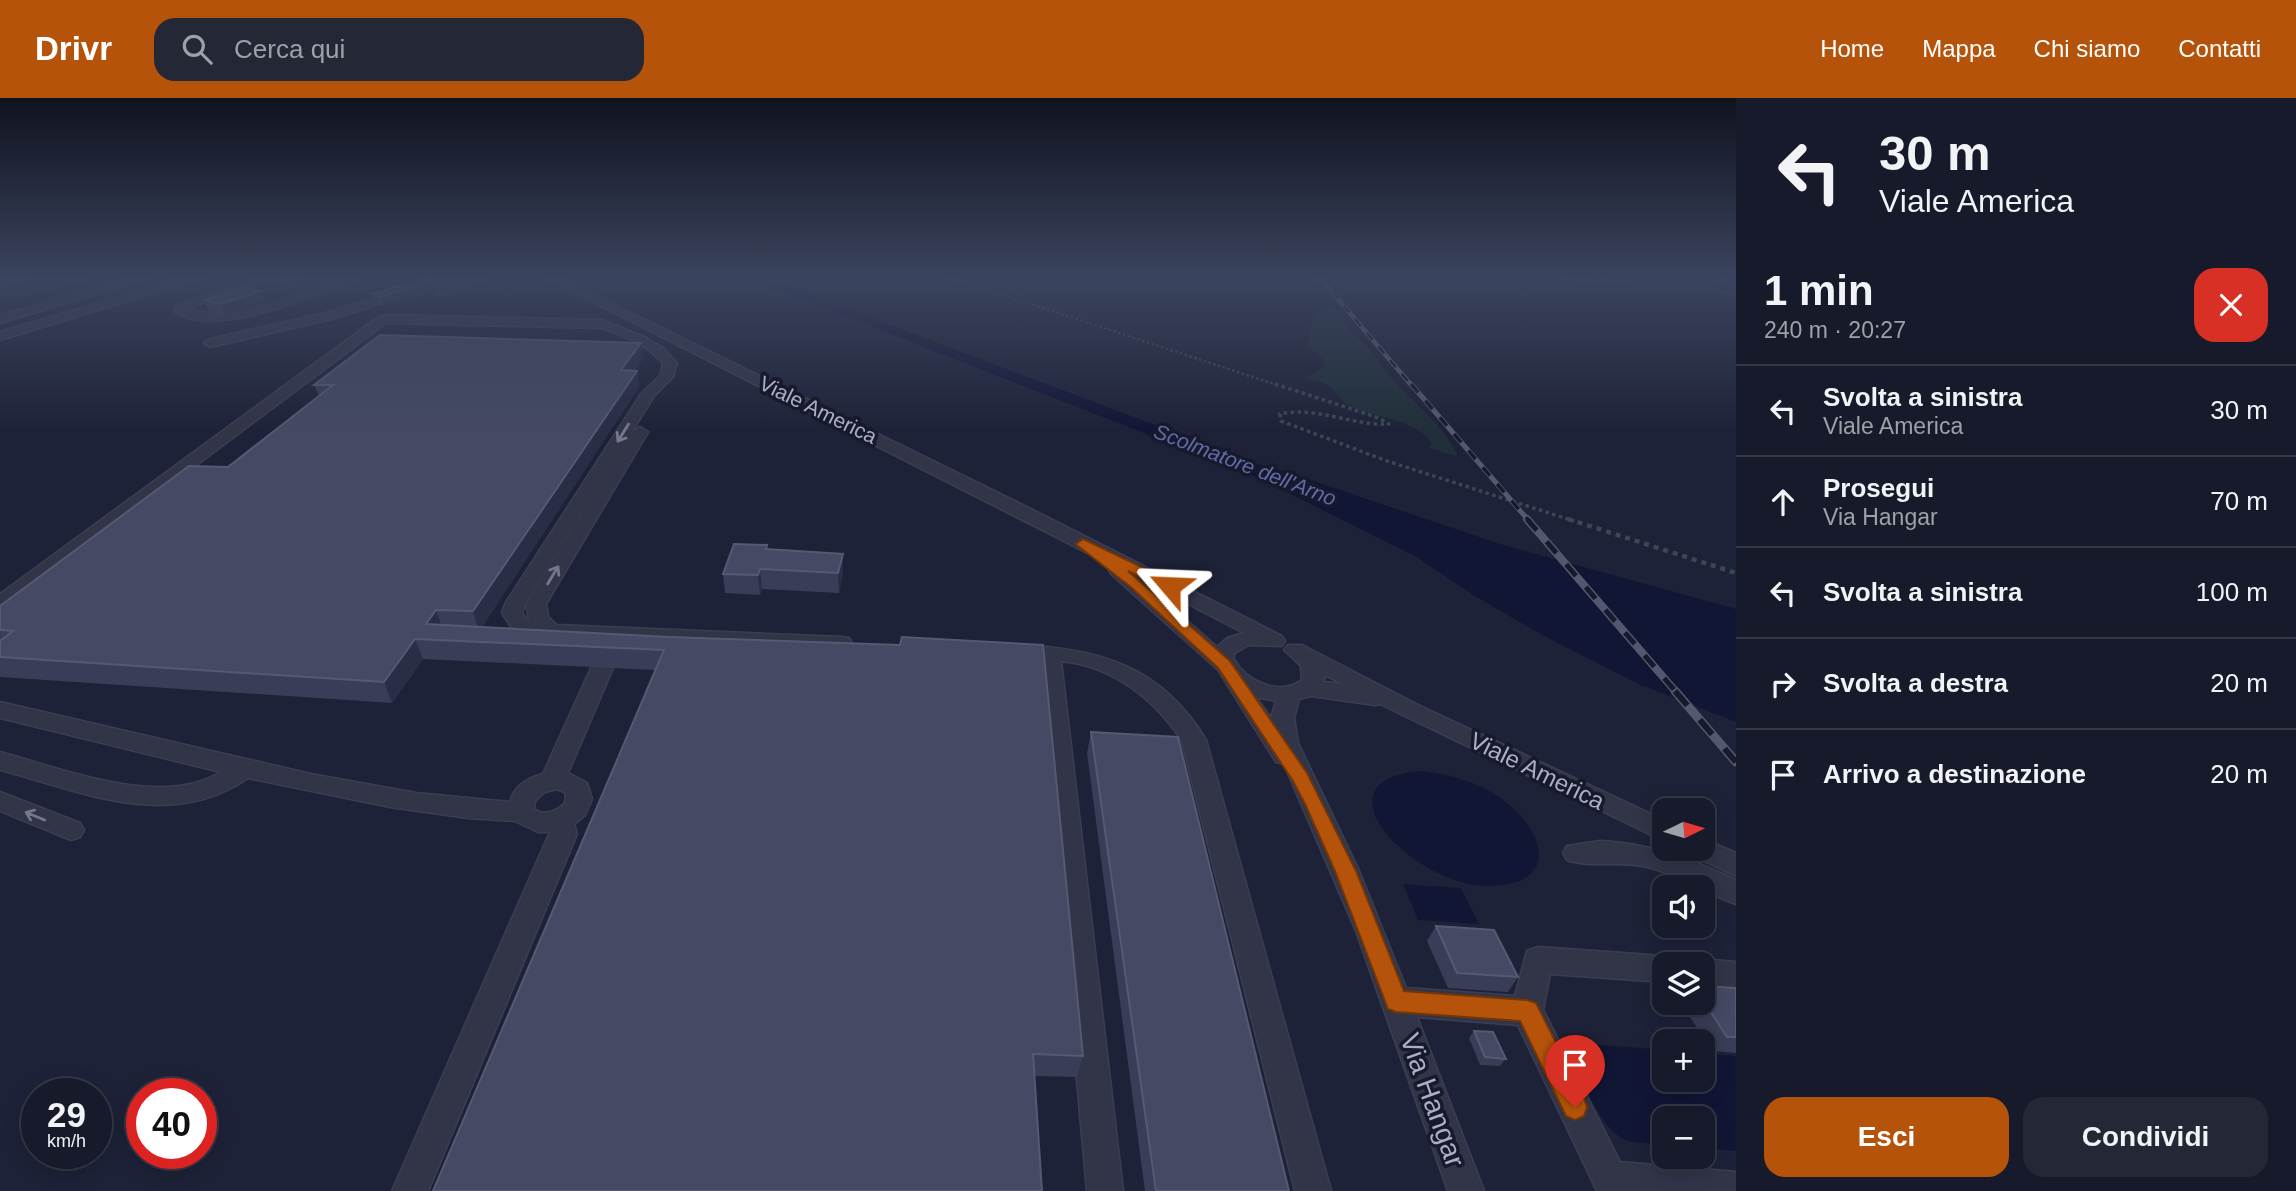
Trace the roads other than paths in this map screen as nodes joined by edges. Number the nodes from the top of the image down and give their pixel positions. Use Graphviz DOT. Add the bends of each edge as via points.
graph roads {
  1 [pos="24,329"];
  2 [pos="269,329"];
  3 [pos="368,329"];
  4 [pos="615,329"];
  5 [pos="653,329"];
  6 [pos="0,336"];
  7 [pos="210,343"];
  8 [pos="1083,544"];
  9 [pos="0,603"];
  10 [pos="872,645"];
  11 [pos="1285,645"];
  12 [pos="995,650"];
  13 [pos="605,651"];
  14 [pos="1049,653"];
  15 [pos="1228,670"];
  16 [pos="1298,691"];
  17 [pos="0,710"];
  18 [pos="1410,710"];
  19 [pos="0,761"];
  20 [pos="244,769"];
  21 [pos="1301,778"];
  22 [pos="553,780"];
  23 [pos="0,801"];
  24 [pos="522,811"];
  25 [pos="560,819"];
  26 [pos="1652,826"];
  27 [pos="71,830"];
  28 [pos="1577,853"];
  29 [pos="1715,855"];
  30 [pos="1736,865"];
  31 [pos="1736,893"];
  32 [pos="1652,969"];
  33 [pos="1715,973"];
  34 [pos="1736,975"];
  35 [pos="1396,1001"];
  36 [pos="1527,1011"];
  37 [pos="1608,1185"];
  38 [pos="1736,1190"];
  39 [pos="410,1191"];
  40 [pos="1105,1191"];
  41 [pos="1313,1191"];
  42 [pos="1466,1191"];
  1 -- 6 [label="street"];
  2 -- 7 [label="street"];
  3 -- 9 [label="street"];
  4 -- 13 [label="street" via="667,357 671,366 665,380 648,394 512,613 518,623"];
  5 -- 8 [label="street, Viale America"];
  8 -- 11 [label="street, Viale America"];
  8 -- 15 [label="street, Viale America" via="1138,585"];
  10 -- 13 [label="street"];
  11 -- 15 [label="street, Viale America" via="1253,638 1234,642 1224,652"];
  11 -- 16 [label="street, Viale America" via="1313,668 1314,679"];
  11 -- 18 [label="street, Viale America"];
  12 -- 14 [label="street"];
  13 -- 22 [label="street"];
  14 -- 40 [label="street"];
  14 -- 41 [label="street" via="1087,657 1129,675 1169,706 1194,740"];
  15 -- 16 [label="street, Viale America" via="1253,688 1272,693"];
  15 -- 21 [label="street, Via Hangar"];
  16 -- 18 [label="street, Viale America" via="1356,693"];
  16 -- 21 [label="street, Via Hangar" via="1283,712 1282,727"];
  17 -- 20 [label="street"];
  18 -- 26 [label="street, Viale America"];
  19 -- 20 [label="street" via="159,799 198,794"];
  20 -- 24 [label="street" via="451,809"];
  21 -- 35 [label="street, Via Hangar" via="1345,871"];
  22 -- 24 [label="street" via="529,790"];
  22 -- 25 [label="street" via="574,784 580,795 575,808"];
  27 -- 23 [label="street, one-way"];
  24 -- 25 [label="street" via="541,823"];
  25 -- 39 [label="street" via="564,834"];
  28 -- 31 [label="street" via="1649,855"];
  29 -- 30 [label="street"];
  32 -- 36 [label="street" via="1538,960"];
  33 -- 34 [label="street"];
  35 -- 36 [label="street"];
  35 -- 42 [label="street, Via Hangar"];
  36 -- 37 [label="street"];
  37 -- 38 [label="street"];
}
